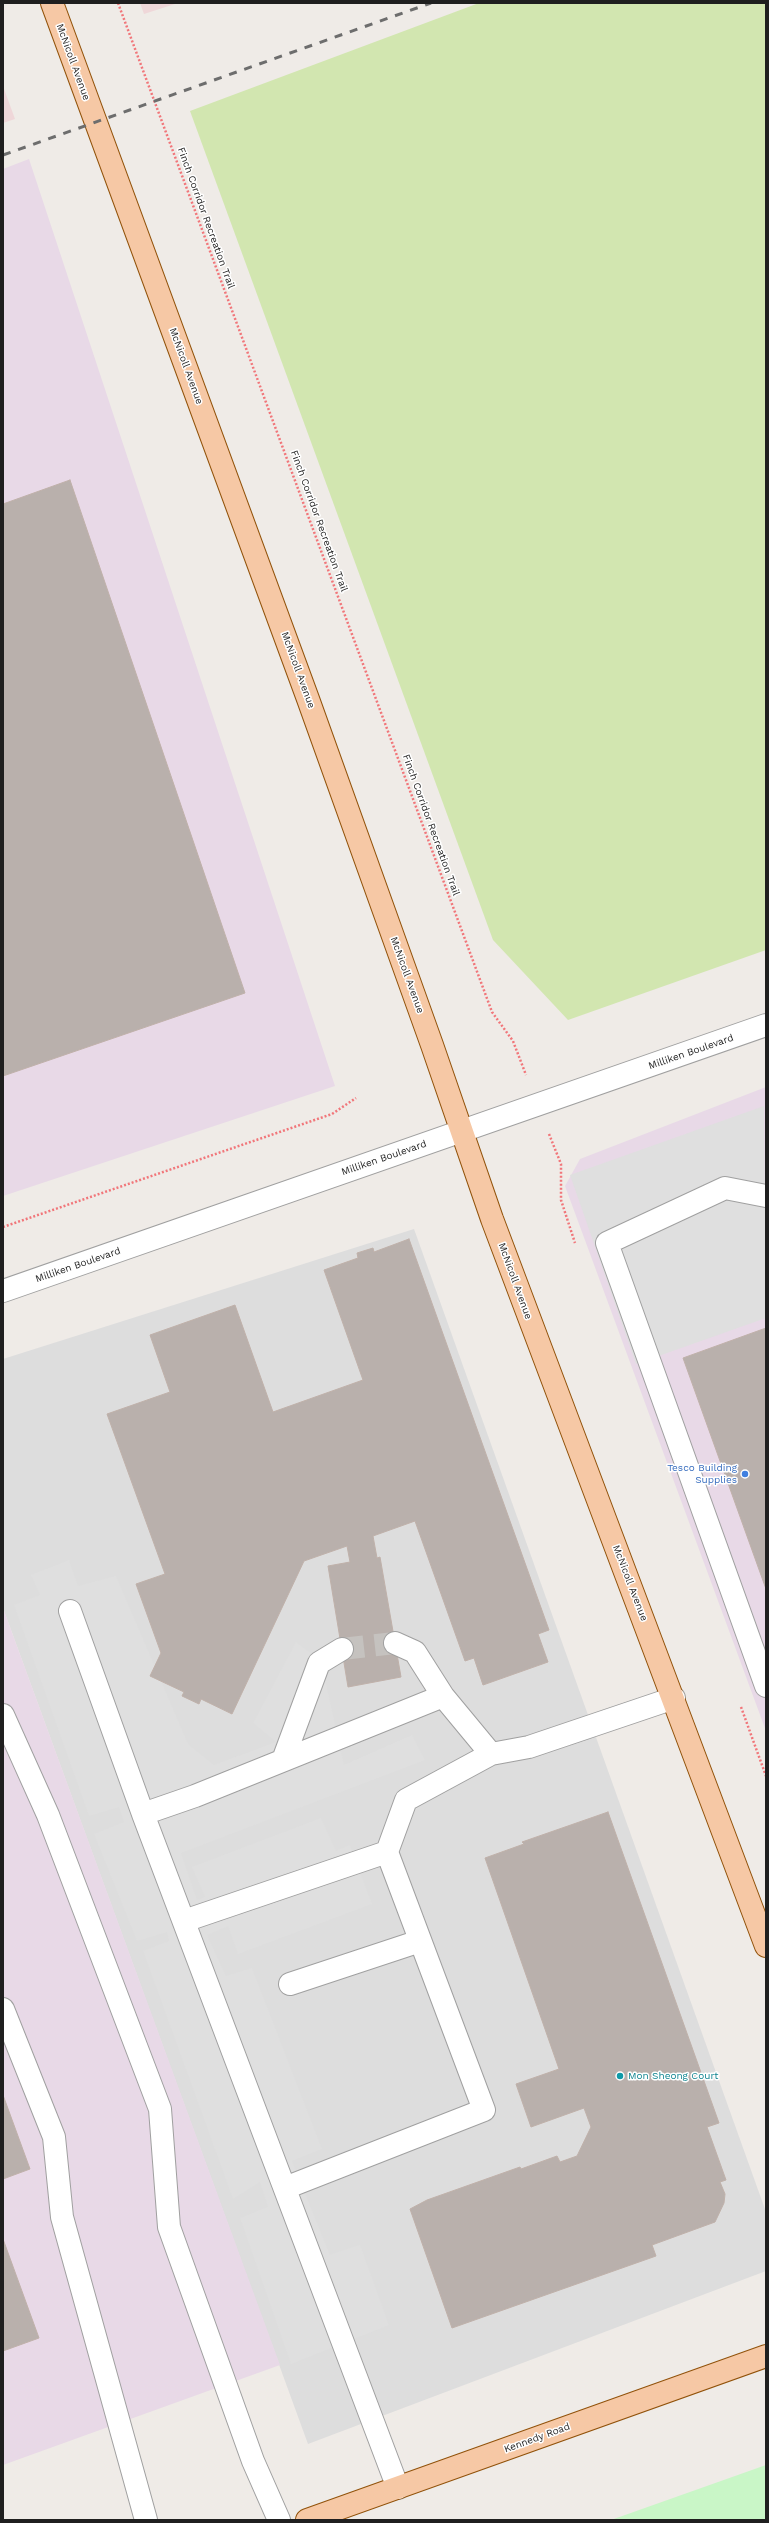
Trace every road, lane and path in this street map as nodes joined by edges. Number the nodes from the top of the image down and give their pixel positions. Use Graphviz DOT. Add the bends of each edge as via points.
graph roads {
  1 [pos="52,3"];
  2 [pos="118,3"];
  3 [pos="766,1025"];
  4 [pos="513,1041"];
  5 [pos="356,1098"];
  6 [pos="462,1130"];
  7 [pos="766,1196"];
  8 [pos="3,1228"];
  9 [pos="3,1291"];
  10 [pos="70,1611"];
  11 [pos="395,1642"];
  12 [pos="342,1649"];
  13 [pos="766,1686"];
  14 [pos="443,1696"];
  15 [pos="674,1698"];
  16 [pos="3,1715"];
  17 [pos="490,1754"];
  18 [pos="283,1760"];
  19 [pos="143,1814"];
  20 [pos="387,1852"];
  21 [pos="184,1920"];
  22 [pos="420,1941"];
  23 [pos="766,1946"];
  24 [pos="290,1984"];
  25 [pos="3,2009"];
  26 [pos="284,2188"];
  27 [pos="766,2356"];
  28 [pos="398,2488"];
  29 [pos="146,2520"];
  30 [pos="279,2520"];
  31 [pos="307,2520"];
  1 -- 6 [label="main road, McNicoll Avenue" via="308,699"];
  2 -- 4 [label="path, Finch Corridor Recreation Trail" via="492,1012"];
  3 -- 6 [label="street, Milliken Boulevard"];
  5 -- 8 [label="path" via="332,1114"];
  6 -- 9 [label="street, Milliken Boulevard"];
  6 -- 15 [label="main road, McNicoll Avenue" via="497,1234"];
  7 -- 13 [label="street" via="725,1188 607,1243"];
  10 -- 19 [label="street"];
  11 -- 14 [label="street" via="415,1652"];
  12 -- 18 [label="street" via="319,1663"];
  14 -- 17 [label="street"];
  14 -- 18 [label="street"];
  15 -- 17 [label="street" via="529,1747"];
  15 -- 23 [label="main road, McNicoll Avenue"];
  16 -- 30 [label="street" via="48,1815 160,2109 169,2227 253,2461"];
  17 -- 20 [label="street" via="406,1800"];
  18 -- 19 [label="street"];
  19 -- 21 [label="street"];
  20 -- 21 [label="street"];
  20 -- 22 [label="street"];
  21 -- 26 [label="street"];
  22 -- 24 [label="street"];
  22 -- 26 [label="street" via="484,2110"];
  25 -- 29 [label="street" via="54,2137 62,2217"];
  26 -- 28 [label="street"];
  27 -- 28 [label="main road, Kennedy Road"];
  28 -- 31 [label="main road, Kennedy Road"];
}
